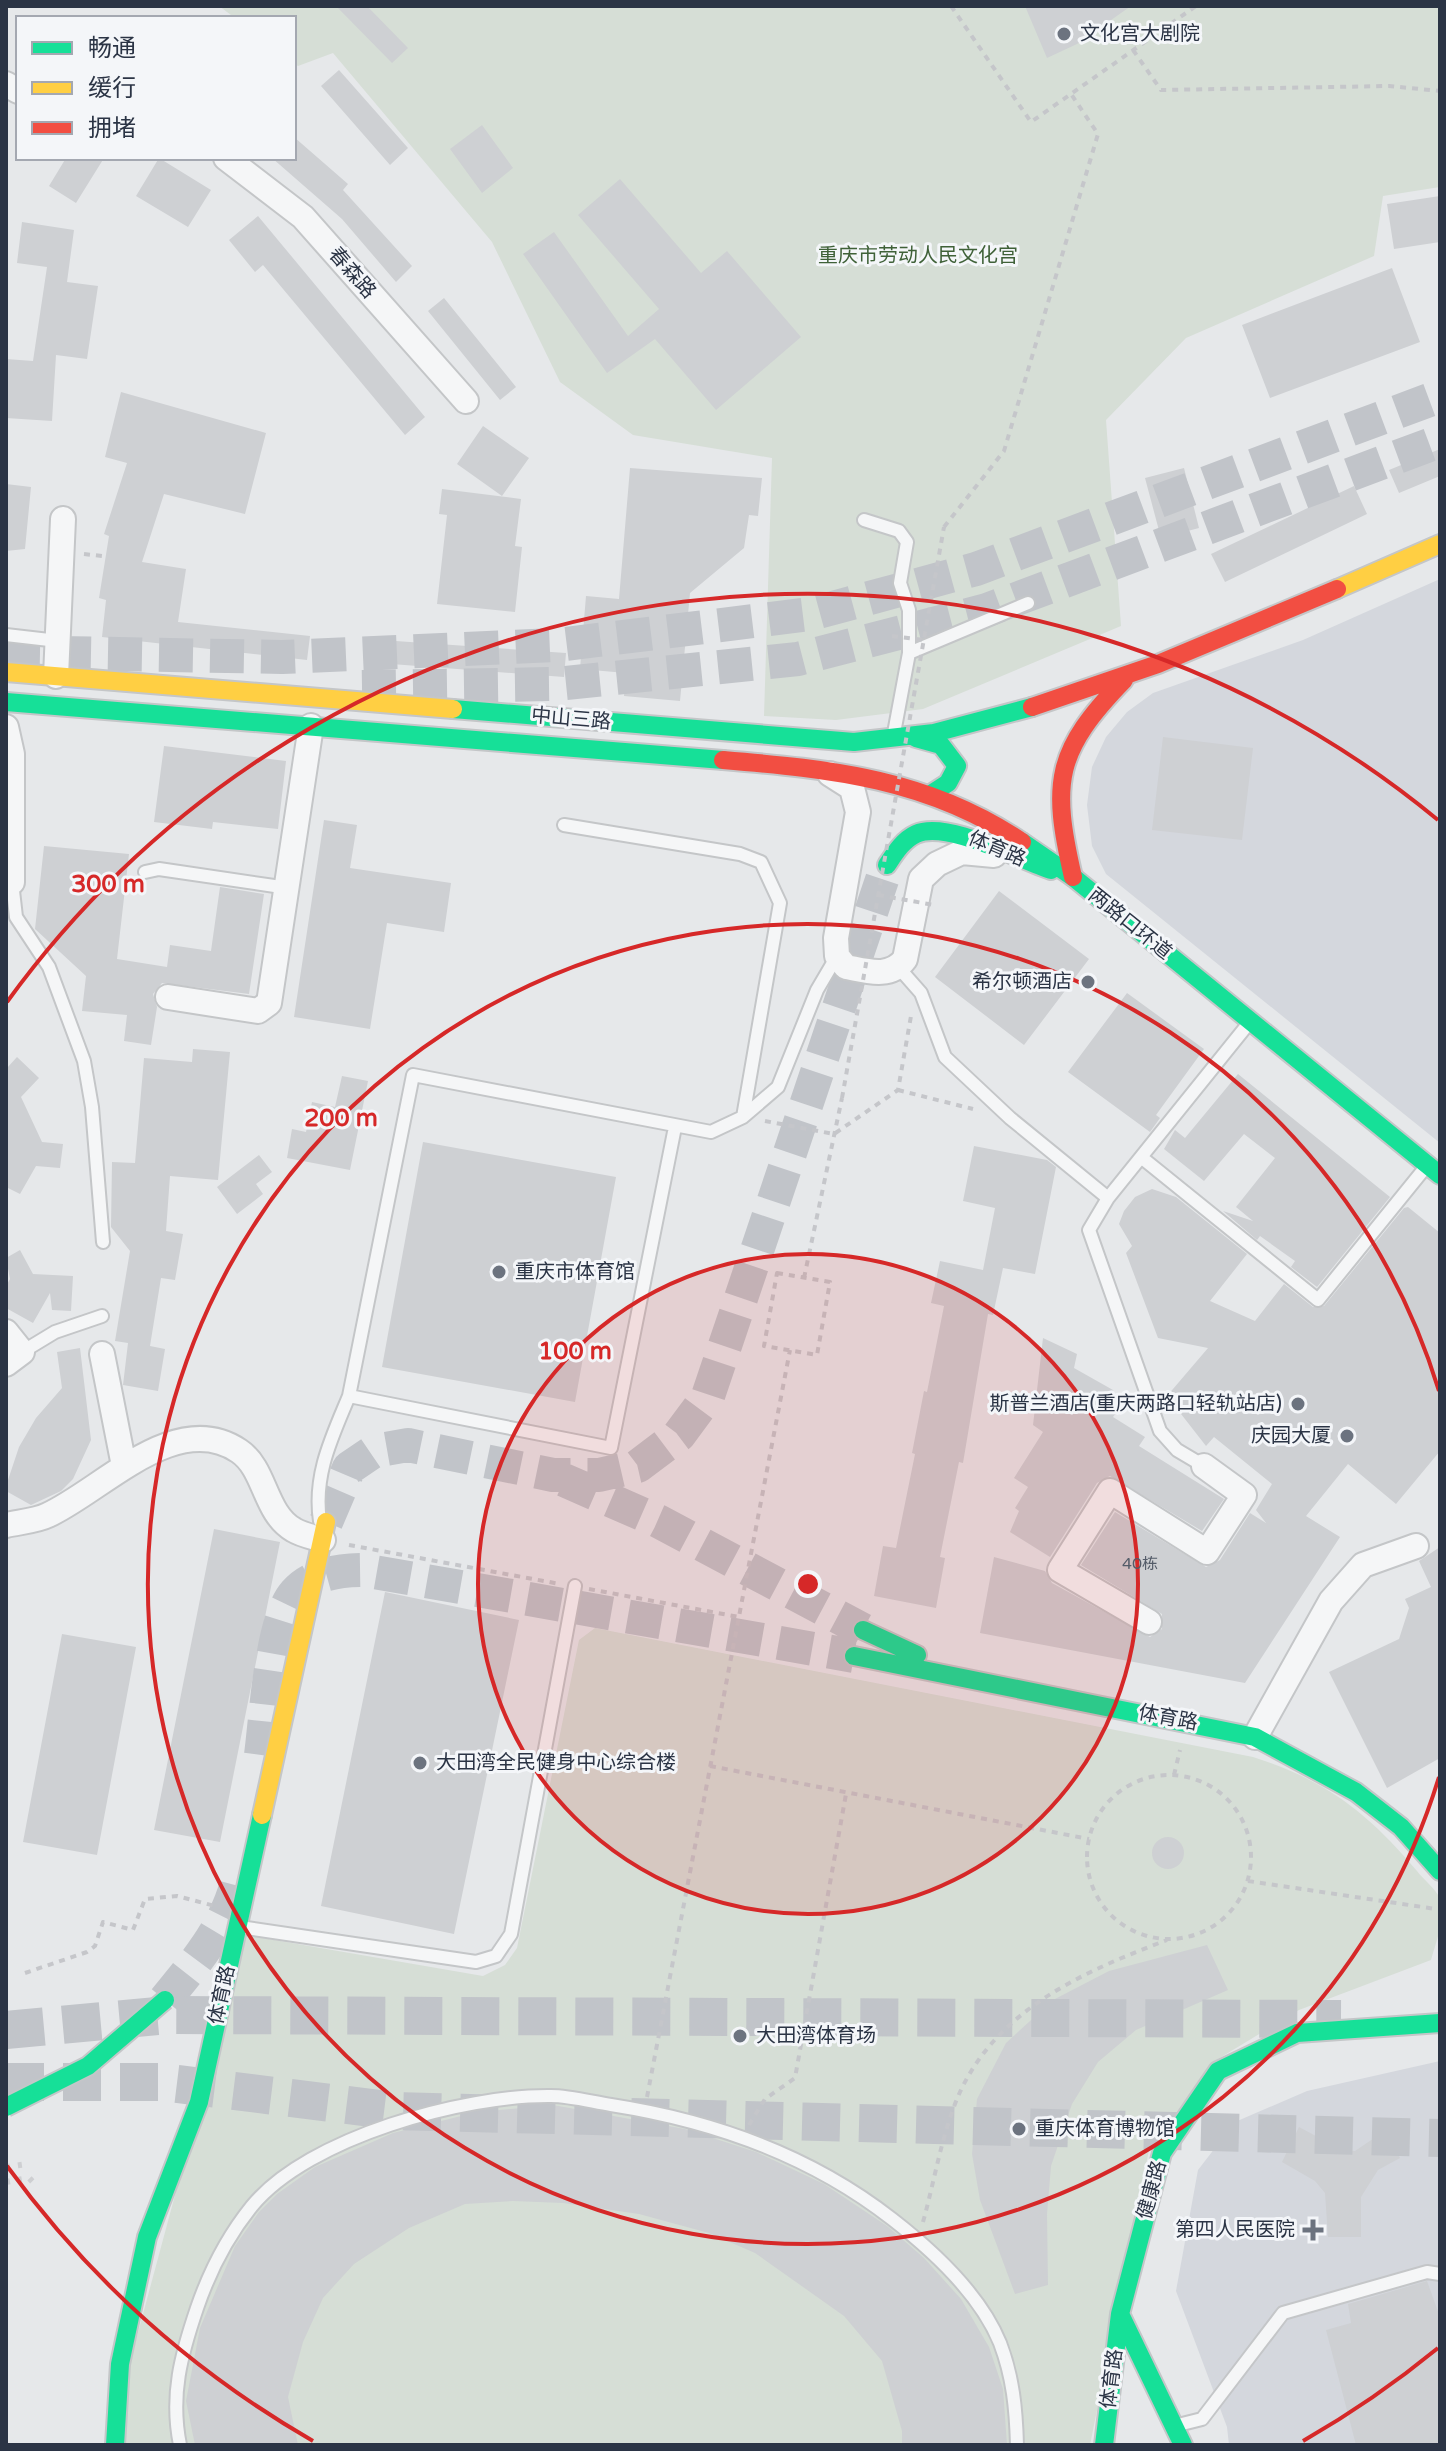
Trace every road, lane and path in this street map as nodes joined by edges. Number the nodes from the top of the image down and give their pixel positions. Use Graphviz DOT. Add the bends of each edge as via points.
graph roads {
  1 [pos="951,6"];
  2 [pos="1196,6"];
  3 [pos="1133,50"];
  4 [pos="1440,91"];
  5 [pos="1071,94"];
  6 [pos="229,160"];
  7 [pos="466,401"];
  8 [pos="63,519"];
  9 [pos="864,520"];
  10 [pos="1440,544"];
  11 [pos="1028,603"];
  12 [pos="6,635"];
  13 [pos="892,636"];
  14 [pos="923,640"];
  15 [pos="58,641"];
  16 [pos="909,653"];
  17 [pos="1173,660"];
  18 [pos="6,672"];
  19 [pos="56,676"];
  20 [pos="1128,676"];
  21 [pos="1061,682"];
  22 [pos="1009,698"];
  23 [pos="7,713"];
  24 [pos="311,726"];
  25 [pos="963,729"];
  26 [pos="916,738"];
  27 [pos="892,740"];
  28 [pos="813,767"];
  29 [pos="931,794"];
  30 [pos="564,825"];
  31 [pos="1009,856"];
  32 [pos="887,865"];
  33 [pos="145,872"];
  34 [pos="1073,877"];
  35 [pos="9,882"];
  36 [pos="288,888"];
  37 [pos="878,895"];
  38 [pos="934,905"];
  39 [pos="837,956"];
  40 [pos="899,968"];
  41 [pos="168,997"];
  42 [pos="913,1003"];
  43 [pos="1250,1021"];
  44 [pos="898,1090"];
  45 [pos="743,1117"];
  46 [pos="1010,1118"];
  47 [pos="675,1127"];
  48 [pos="834,1134"];
  49 [pos="1141,1157"];
  50 [pos="1434,1170"];
  51 [pos="1108,1198"];
  52 [pos="103,1242"];
  53 [pos="804,1278"];
  54 [pos="102,1316"];
  55 [pos="6,1332"];
  56 [pos="790,1350"];
  57 [pos="102,1354"];
  58 [pos="14,1358"];
  59 [pos="349,1396"];
  60 [pos="124,1466"];
  61 [pos="1204,1466"];
  62 [pos="6,1525"];
  63 [pos="324,1531"];
  64 [pos="1416,1546"];
  65 [pos="575,1586"];
  66 [pos="739,1617"];
  67 [pos="1149,1622"];
  68 [pos="863,1630"];
  69 [pos="854,1656"];
  70 [pos="1000,1685"];
  71 [pos="1255,1737"];
  72 [pos="710,1766"];
  73 [pos="847,1793"];
  74 [pos="1089,1839"];
  75 [pos="1440,1871"];
  76 [pos="1248,1881"];
  77 [pos="1436,1909"];
  78 [pos="239,1919"];
  79 [pos="1167,1940"];
  80 [pos="25,1973"];
  81 [pos="165,2000"];
  82 [pos="1440,2023"];
  83 [pos="6,2107"];
  84 [pos="644,2111"];
  85 [pos="741,2137"];
  86 [pos="919,2240"];
  87 [pos="1440,2274"];
  88 [pos="1120,2314"];
  89 [pos="1173,2426"];
  90 [pos="115,2445"];
  91 [pos="180,2445"];
  92 [pos="1017,2445"];
  93 [pos="1104,2445"];
  94 [pos="1183,2445"];
  1 -- 5 [label="path" via="1031,122"];
  2 -- 3 [label="path"];
  3 -- 4 [label="path" via="1161,90 1389,86"];
  3 -- 5 [label="path"];
  5 -- 14 [label="path, bridge" via="1098,134 1004,451 944,527"];
  6 -- 7 [label="street, 春森路" via="303,217"];
  8 -- 15 [label="street"];
  9 -- 16 [label="lane" via="899,531 907,542 900,583 909,610"];
  10 -- 17 [label="main road, 两路口环道"];
  11 -- 16 [label="lane"];
  12 -- 15 [label="lane"];
  13 -- 14 [label="path, bridge"];
  14 -- 37 [label="path, bridge"];
  15 -- 19 [label="street"];
  16 -- 27 [label="lane"];
  17 -- 20 [label="main road, 两路口环道"];
  17 -- 21 [label="lane" via="1115,665"];
  18 -- 19 [label="main road, 中山三路"];
  19 -- 27 [label="main road, 中山三路" via="838,741"];
  20 -- 25 [label="main road, 中山三路"];
  20 -- 34 [label="main road, 两路口环道" via="1087,718 1061,768 1060,823"];
  22 -- 25 [label="lane"];
  23 -- 24 [label="main road, 中山三路"];
  23 -- 35 [label="street" via="12,754"];
  24 -- 28 [label="main road, 中山三路"];
  24 -- 36 [label="street"];
  25 -- 26 [label="main road, 中山三路"];
  26 -- 27 [label="main road, 中山三路"];
  26 -- 29 [label="main road" via="952,751 957,766 948,783"];
  28 -- 29 [label="main road, 中山三路" via="867,775"];
  28 -- 39 [label="street" via="852,788 858,812"];
  29 -- 34 [label="main road, 中山三路" via="977,814"];
  30 -- 45 [label="lane" via="761,862 780,903"];
  31 -- 32 [label="main road, 体育路" via="951,830 927,830 906,837"];
  31 -- 34 [label="main road, 体育路"];
  31 -- 40 [label="street" via="962,852 921,879"];
  33 -- 36 [label="lane" via="159,869"];
  34 -- 43 [label="main road, 两路口环道"];
  35 -- 52 [label="lane" via="16,917 49,967 84,1061"];
  36 -- 41 [label="street" via="269,1003 258,1011"];
  37 -- 38 [label="path, bridge"];
  37 -- 48 [label="path, bridge"];
  39 -- 40 [label="street" via="846,967 881,973"];
  39 -- 45 [label="lane" via="817,990 778,1087"];
  40 -- 46 [label="lane" via="921,993 945,1057"];
  42 -- 44 [label="path"];
  43 -- 49 [label="lane"];
  43 -- 50 [label="main road, 两路口环道"];
  44 -- 46 [label="path"];
  44 -- 48 [label="path"];
  45 -- 47 [label="lane" via="711,1132"];
  45 -- 48 [label="path"];
  46 -- 51 [label="lane"];
  47 -- 59 [label="lane" via="611,1448"];
  47 -- 59 [label="lane" via="413,1075"];
  48 -- 53 [label="path"];
  49 -- 50 [label="lane" via="1318,1300"];
  49 -- 51 [label="lane"];
  51 -- 61 [label="lane" via="1089,1230 1160,1431 1177,1450"];
  53 -- 56 [label="path" via="777,1273 764,1346"];
  53 -- 56 [label="path" via="830,1282 817,1355"];
  54 -- 58 [label="lane" via="55,1332"];
  55 -- 58 [label="street"];
  56 -- 66 [label="path"];
  57 -- 60 [label="street"];
  59 -- 63 [label="lane" via="322,1462 317,1505"];
  60 -- 62 [label="street" via="47,1516"];
  60 -- 63 [label="street" via="187,1439 218,1441 242,1453 271,1506 292,1530"];
  61 -- 67 [label="street" via="1244,1495 1207,1552 1110,1491 1060,1570"];
  63 -- 65 [label="path"];
  63 -- 78 [label="main road, 体育路"];
  64 -- 71 [label="street" via="1363,1565 1331,1601"];
  65 -- 66 [label="path"];
  65 -- 78 [label="lane" via="511,1934 496,1956 476,1962"];
  66 -- 72 [label="path"];
  68 -- 70 [label="main road"];
  69 -- 70 [label="main road, 体育路"];
  70 -- 71 [label="main road, 体育路"];
  71 -- 75 [label="main road, 体育路" via="1369,1798 1398,1822"];
  72 -- 73 [label="path"];
  72 -- 84 [label="path"];
  73 -- 74 [label="path"];
  73 -- 85 [label="path" via="795,2078 765,2099"];
  74 -- 76 [label="path" via="1107,1801 1130,1783 1156,1774 1185,1775 1211,1785 1233,1803 1247,1827 1252,1855"];
  74 -- 79 [label="path" via="1089,1879 1100,1903 1141,1935"];
  76 -- 77 [label="path"];
  76 -- 79 [label="path" via="1236,1905 1217,1924 1194,1936"];
  78 -- 80 [label="path" via="177,1896 145,1899 133,1930 103,1922 95,1946 87,1952"];
  78 -- 90 [label="main road, 体育路" via="199,2102 147,2237 120,2364"];
  79 -- 86 [label="path" via="1112,1961 1041,1999 989,2045 951,2115"];
  81 -- 83 [label="main road, bridge" via="88,2066"];
  82 -- 88 [label="main road, 健康路" via="1297,2033 1218,2071 1162,2153"];
  84 -- 85 [label="lane"];
  84 -- 91 [label="lane" via="551,2096 463,2104 387,2125 314,2156 254,2204 211,2266 176,2378"];
  85 -- 86 [label="lane" via="779,2150 855,2190"];
  86 -- 92 [label="lane" via="966,2291 999,2341 1015,2393"];
  87 -- 89 [label="lane" via="1427,2272 1283,2313 1202,2419"];
  88 -- 89 [label="main road"];
  88 -- 93 [label="main road, 体育路"];
  89 -- 94 [label="main road"];
}
